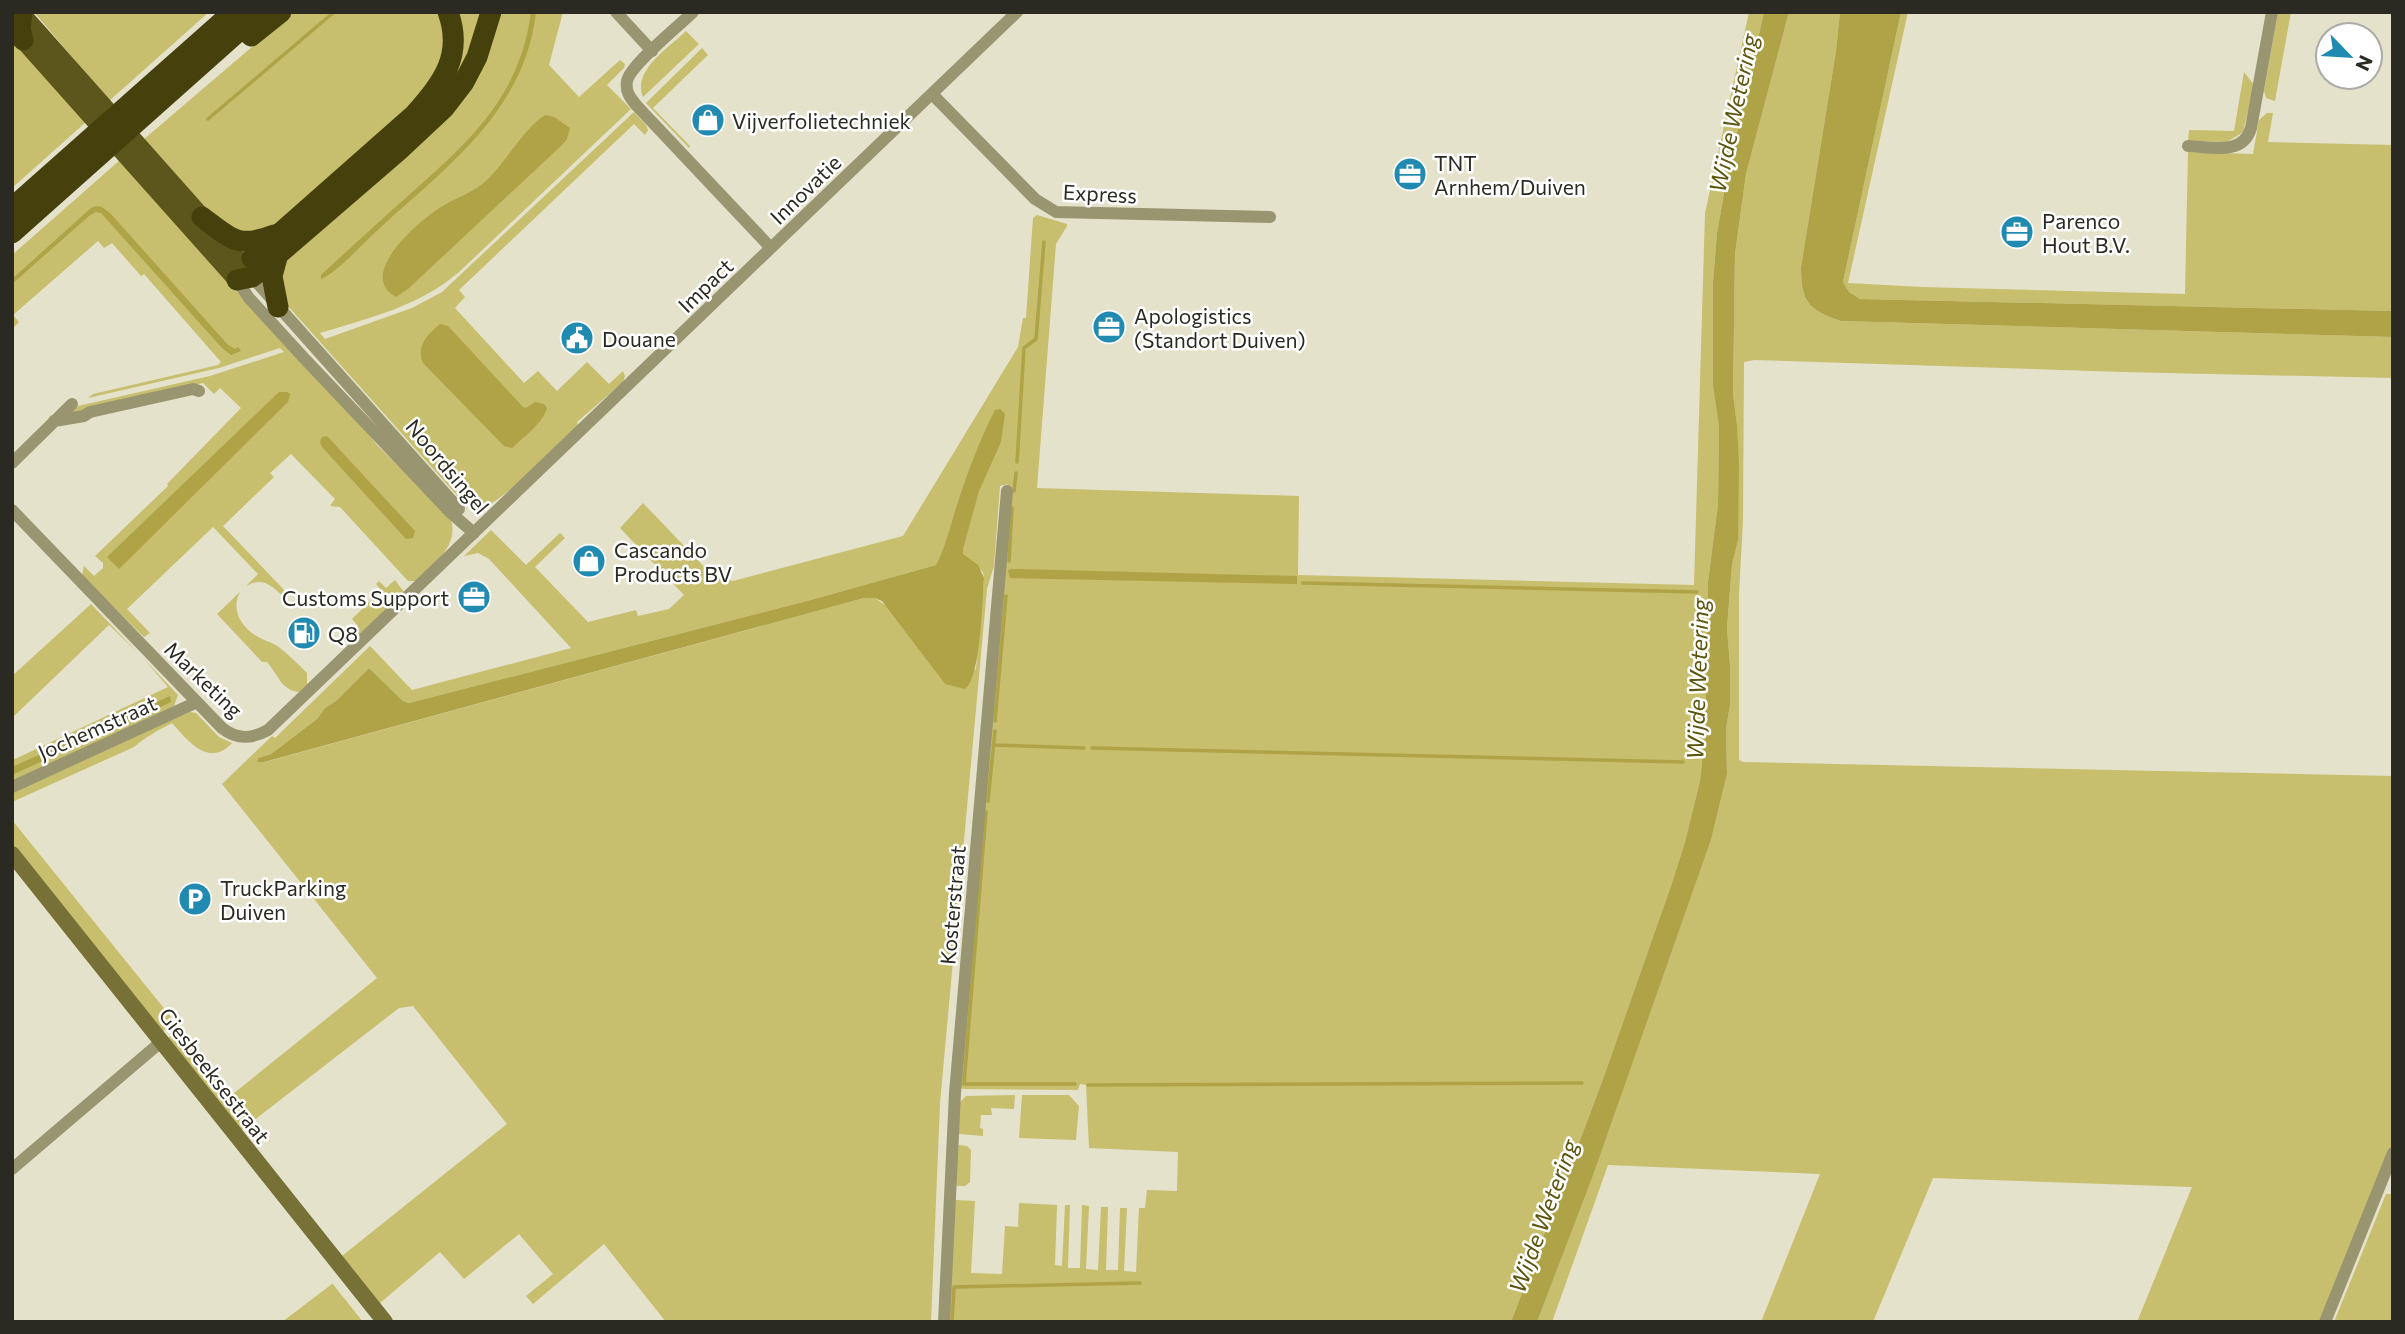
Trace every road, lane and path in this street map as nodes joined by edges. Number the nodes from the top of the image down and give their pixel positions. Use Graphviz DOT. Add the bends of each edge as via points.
graph roads {
  1 [pos="233,12"];
  2 [pos="260,12"];
  3 [pos="281,12"];
  4 [pos="448,12"];
  5 [pos="491,12"];
  6 [pos="616,12"];
  7 [pos="693,12"];
  8 [pos="1017,12"];
  9 [pos="2272,12"];
  10 [pos="20,22"];
  11 [pos="652,51"];
  12 [pos="174,88"];
  13 [pos="932,94"];
  14 [pos="2188,146"];
  15 [pos="143,163"];
  16 [pos="12,208"];
  17 [pos="1270,217"];
  18 [pos="202,218"];
  19 [pos="12,233"];
  20 [pos="279,244"];
  21 [pos="771,248"];
  22 [pos="248,282"];
  23 [pos="278,307"];
  24 [pos="200,391"];
  25 [pos="72,404"];
  26 [pos="54,421"];
  27 [pos="12,463"];
  28 [pos="1006,491"];
  29 [pos="12,510"];
  30 [pos="474,533"];
  31 [pos="197,702"];
  32 [pos="12,787"];
  33 [pos="12,854"];
  34 [pos="162,1041"];
  35 [pos="2393,1153"];
  36 [pos="12,1169"];
  37 [pos="385,1322"];
  38 [pos="944,1322"];
  39 [pos="2325,1322"];
  1 -- 16 [label="highway"];
  2 -- 12 [label="highway"];
  3 -- 12 [label="highway"];
  4 -- 20 [label="highway" via="454,42 447,73 436,89"];
  5 -- 20 [label="highway" via="477,57 444,108 398,151"];
  6 -- 11 [label="street"];
  7 -- 11 [label="street"];
  8 -- 13 [label="street, Innovatie"];
  9 -- 14 [label="street" via="2247,140 2233,148"];
  10 -- 15 [label="main road, Noordsingel"];
  11 -- 21 [label="street" via="630,74 627,88 631,100"];
  12 -- 19 [label="highway"];
  13 -- 17 [label="street, Express" via="1035,199 1056,212"];
  13 -- 21 [label="street, Innovatie"];
  15 -- 18 [label="main road, Noordsingel"];
  15 -- 22 [label="main road, Noordsingel"];
  18 -- 20 [label="highway" via="230,238"];
  18 -- 22 [label="main road, Noordsingel"];
  20 -- 22 [label="highway"];
  20 -- 23 [label="highway" via="272,276"];
  21 -- 30 [label="street, Impact"];
  22 -- 23 [label="street, Noordsingel"];
  22 -- 30 [label="street, Noordsingel" via="451,513"];
  23 -- 30 [label="street, Noordsingel" via="458,508"];
  24 -- 26 [label="street"];
  25 -- 26 [label="street"];
  26 -- 27 [label="street"];
  28 -- 38 [label="street, Kosterstraat" via="955,1093"];
  29 -- 31 [label="street, Marketing"];
  30 -- 31 [label="street, Marketing" via="268,730 254,736 233,735"];
  31 -- 32 [label="street, Jochemstraat"];
  33 -- 34 [label="street, Giesbeeksestraat"];
  34 -- 36 [label="street"];
  34 -- 37 [label="street, Giesbeeksestraat"];
  35 -- 39 [label="street"];
}
